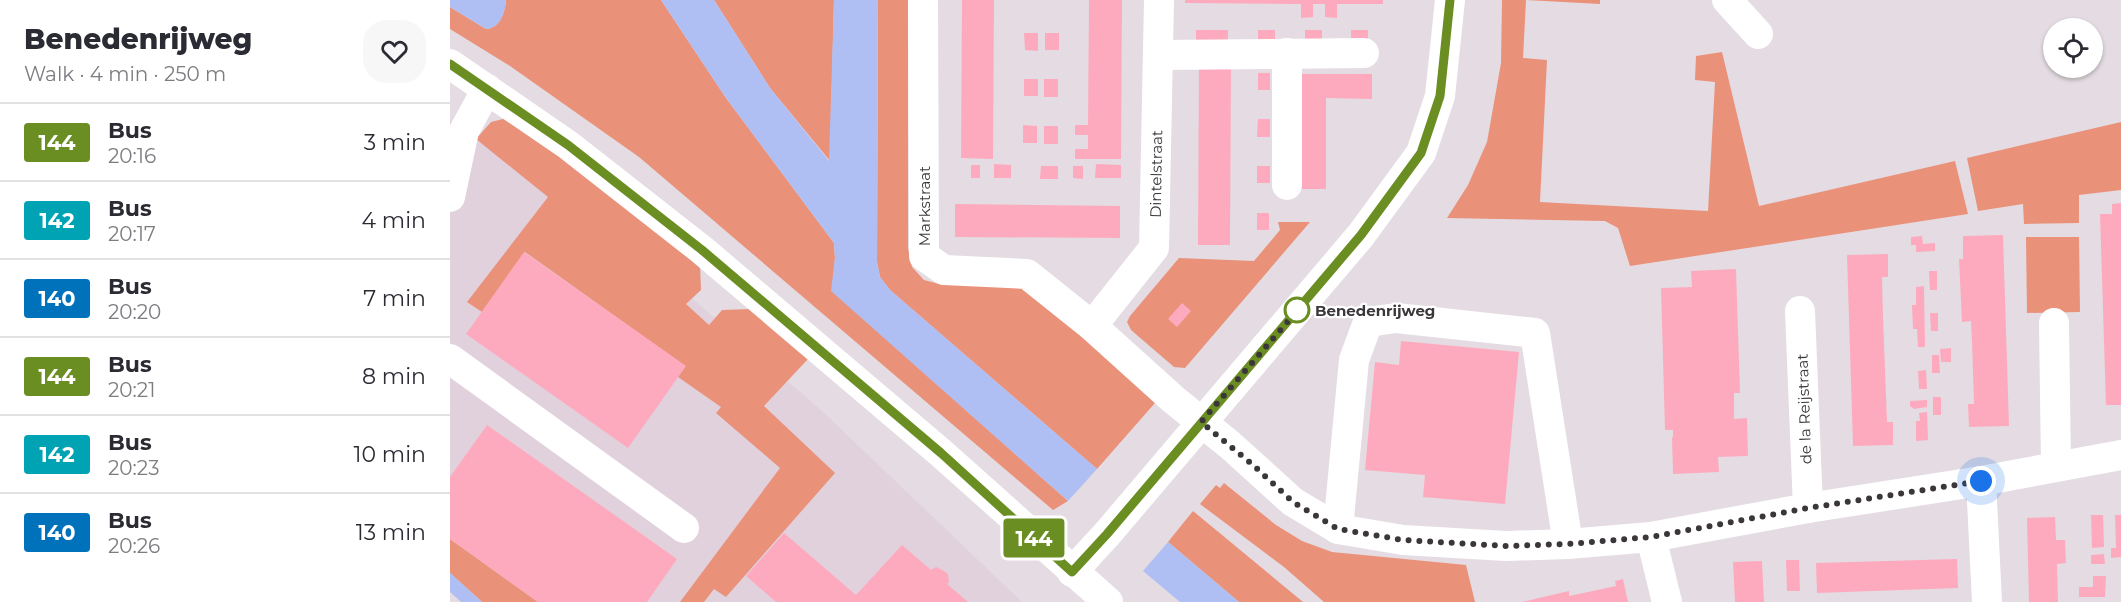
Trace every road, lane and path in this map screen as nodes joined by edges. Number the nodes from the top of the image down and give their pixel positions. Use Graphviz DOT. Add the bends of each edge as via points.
graph roads {
  1 [pos="923,0"];
  2 [pos="1159,0"];
  3 [pos="1450,0"];
  4 [pos="1726,0"];
  5 [pos="1758,34"];
  6 [pos="1287,53"];
  7 [pos="1364,53"];
  8 [pos="1158,54"];
  9 [pos="450,64"];
  10 [pos="487,89"];
  11 [pos="1287,185"];
  12 [pos="450,197"];
  13 [pos="1800,310"];
  14 [pos="2054,322"];
  15 [pos="1092,326"];
  16 [pos="450,359"];
  17 [pos="1201,422"];
  18 [pos="2121,455"];
  19 [pos="2056,466"];
  20 [pos="1981,481"];
  21 [pos="1808,508"];
  22 [pos="684,528"];
  23 [pos="1338,529"];
  24 [pos="1651,537"];
  25 [pos="1568,544"];
  26 [pos="1072,572"];
  27 [pos="1108,602"];
  28 [pos="1667,602"];
  29 [pos="1986,602"];
  1 -- 15 [label="street, Markstraat" via="924,256 944,270 1027,274"];
  2 -- 8 [label="street, Dintelstraat"];
  3 -- 17 [label="street" via="1440,96 1421,153 1361,235"];
  4 -- 5 [label="street"];
  6 -- 7 [label="street"];
  6 -- 8 [label="street"];
  6 -- 11 [label="street"];
  8 -- 15 [label="street, Dintelstraat" via="1154,248"];
  9 -- 10 [label="street"];
  10 -- 12 [label="street" via="464,131"];
  10 -- 26 [label="street" via="568,145 702,250 941,453"];
  13 -- 21 [label="street, de la Reijstraat"];
  14 -- 19 [label="street"];
  15 -- 17 [label="street, Markstraat"];
  16 -- 22 [label="street"];
  17 -- 23 [label="street" via="1293,502"];
  17 -- 26 [label="street"];
  18 -- 19 [label="street"];
  19 -- 20 [label="street"];
  20 -- 21 [label="street"];
  20 -- 29 [label="street"];
  21 -- 24 [label="street"];
  23 -- 25 [label="street" via="1403,540 1506,546"];
  23 -- 25 [label="street" via="1354,360 1368,322 1396,318 1534,333"];
  24 -- 25 [label="street"];
  24 -- 28 [label="street"];
  26 -- 27 [label="street"];
}
